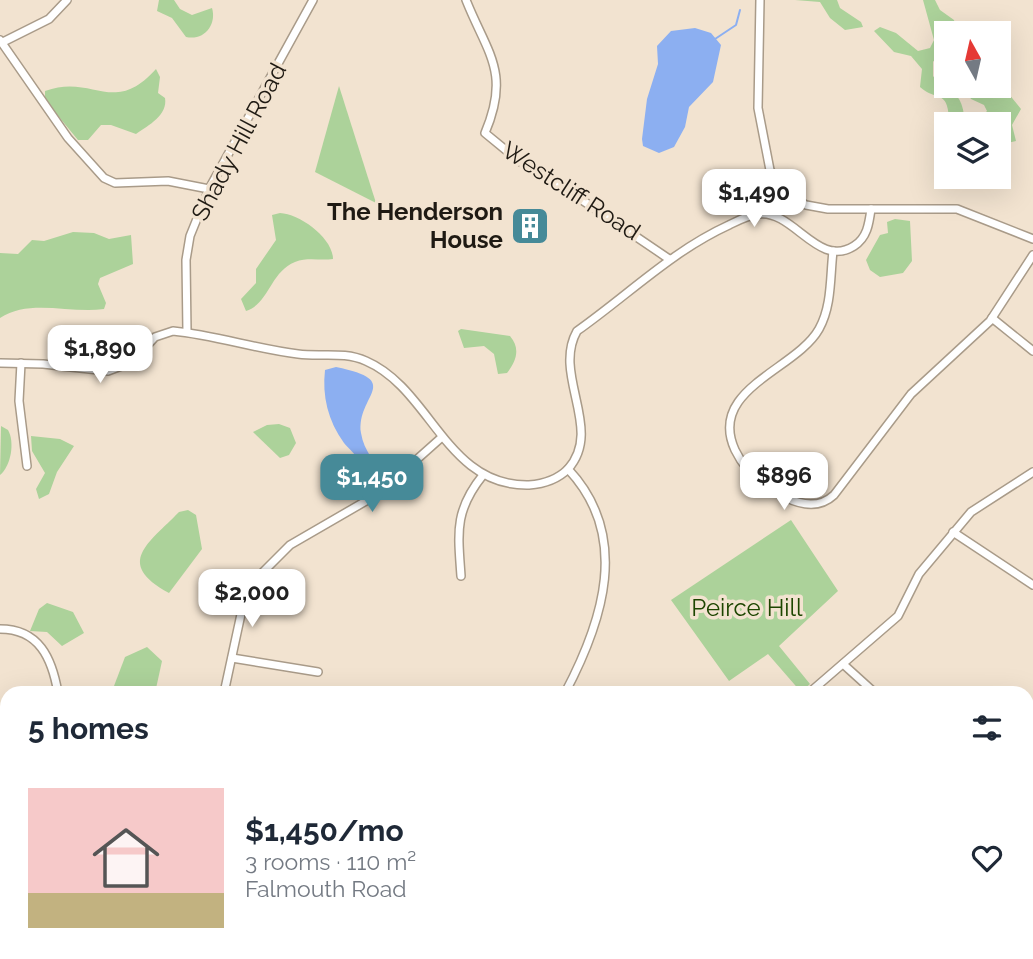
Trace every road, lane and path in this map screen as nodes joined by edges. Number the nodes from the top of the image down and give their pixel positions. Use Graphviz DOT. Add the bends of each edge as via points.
graph roads {
  1 [pos="66,0"];
  2 [pos="313,0"];
  3 [pos="466,0"];
  4 [pos="760,0"];
  5 [pos="2,41"];
  6 [pos="209,189"];
  7 [pos="871,209"];
  8 [pos="1033,239"];
  9 [pos="833,251"];
  10 [pos="1033,255"];
  11 [pos="669,259"];
  12 [pos="992,317"];
  13 [pos="187,332"];
  14 [pos="1033,351"];
  15 [pos="0,363"];
  16 [pos="21,363"];
  17 [pos="442,437"];
  18 [pos="27,466"];
  19 [pos="568,469"];
  20 [pos="1033,472"];
  21 [pos="483,475"];
  22 [pos="953,532"];
  23 [pos="461,576"];
  24 [pos="1033,585"];
  25 [pos="0,629"];
  26 [pos="232,658"];
  27 [pos="843,664"];
  28 [pos="318,671"];
  29 [pos="56,686"];
  30 [pos="226,686"];
  31 [pos="569,686"];
  32 [pos="817,686"];
  33 [pos="867,686"];
  1 -- 5 [label="street" via="49,19"];
  2 -- 6 [label="street, Shady Hill Road"];
  3 -- 11 [label="street, Westcliff Road" via="497,74 492,118 485,133 519,161"];
  4 -- 7 [label="street" via="757,97 775,181 806,205"];
  5 -- 6 [label="street" via="29,86 104,178 115,183 168,181"];
  6 -- 13 [label="street, Shady Hill Road" via="190,236 186,260"];
  7 -- 8 [label="street" via="957,209"];
  7 -- 9 [label="street" via="861,239 848,249"];
  9 -- 11 [label="street" via="781,218 759,214 701,237"];
  9 -- 12 [label="street" via="828,304 818,331 800,352 746,391 731,419 733,445 743,464 762,483 795,501 817,504 832,497 911,394"];
  10 -- 12 [label="street"];
  11 -- 19 [label="street" via="573,338 569,364 581,440"];
  12 -- 14 [label="street"];
  13 -- 16 [label="street" via="155,337 132,362 108,371"];
  13 -- 17 [label="street" via="301,355 363,359 393,377"];
  15 -- 16 [label="street"];
  16 -- 18 [label="street" via="19,401"];
  17 -- 21 [label="street"];
  17 -- 26 [label="street" via="378,494 308,532 274,558 243,605"];
  19 -- 21 [label="street" via="553,480 534,485 502,484"];
  19 -- 31 [label="street" via="596,505 604,571 590,645"];
  20 -- 22 [label="street" via="982,504"];
  21 -- 23 [label="street" via="459,517"];
  22 -- 24 [label="street"];
  22 -- 27 [label="street" via="919,574 902,612"];
  25 -- 29 [label="street" via="19,630 41,646"];
  26 -- 28 [label="street"];
  26 -- 30 [label="street"];
  27 -- 32 [label="street"];
  27 -- 33 [label="street"];
}
